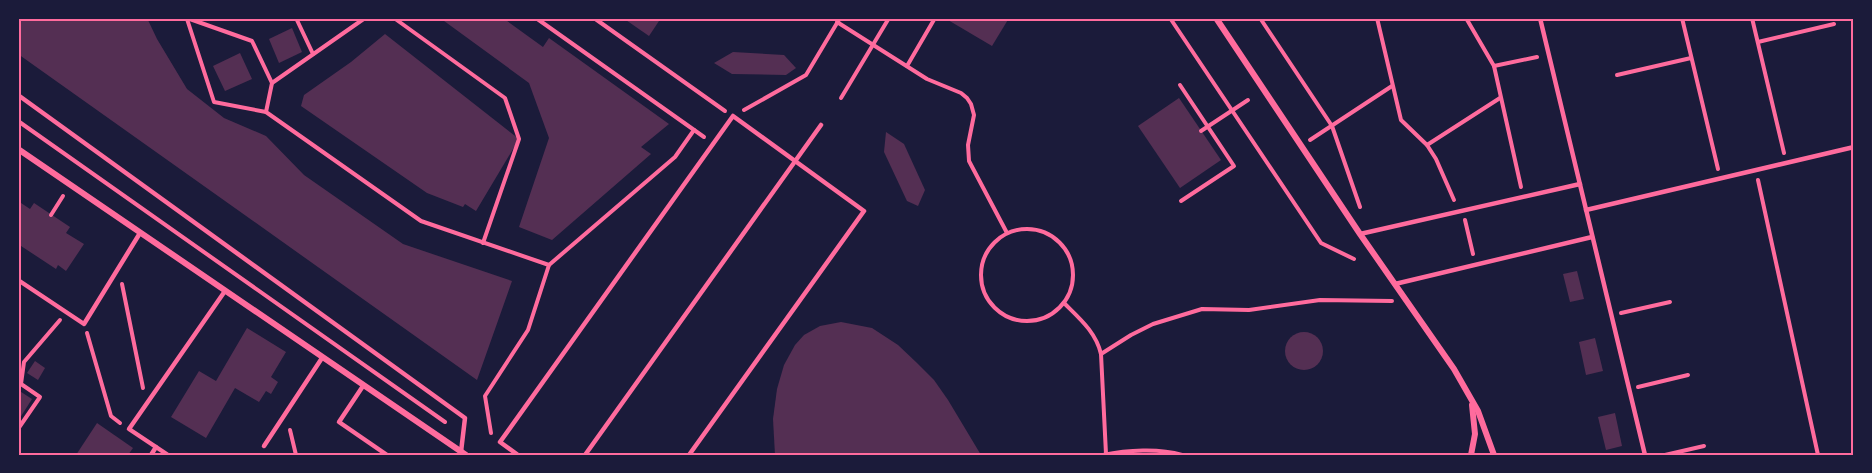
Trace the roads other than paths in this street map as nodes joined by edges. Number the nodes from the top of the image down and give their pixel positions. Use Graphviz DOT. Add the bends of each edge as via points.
graph roads {
  1 [pos="1216,18"];
  2 [pos="1540,18"];
  3 [pos="18,95"];
  4 [pos="821,125"];
  5 [pos="1854,147"];
  6 [pos="18,149"];
  7 [pos="795,161"];
  8 [pos="1580,184"];
  9 [pos="1586,210"];
  10 [pos="140,233"];
  11 [pos="1360,234"];
  12 [pos="1592,237"];
  13 [pos="18,280"];
  14 [pos="1395,284"];
  15 [pos="225,291"];
  16 [pos="322,358"];
  17 [pos="363,386"];
  18 [pos="1471,399"];
  19 [pos="264,446"];
  20 [pos="156,447"];
  21 [pos="463,453"];
  22 [pos="151,455"];
  23 [pos="168,455"];
  24 [pos="387,455"];
  25 [pos="518,455"];
  26 [pos="585,455"];
  27 [pos="690,455"];
  28 [pos="1471,455"];
  29 [pos="1494,455"];
  30 [pos="1645,455"];
  1 -- 11 [label="street"];
  2 -- 8 [label="lane"];
  3 -- 21 [label="lane" via="465,418"];
  4 -- 7 [label="lane"];
  5 -- 9 [label="lane"];
  6 -- 10 [label="street"];
  7 -- 25 [label="lane" via="733,116 500,442"];
  7 -- 26 [label="lane"];
  7 -- 27 [label="lane" via="864,211"];
  8 -- 9 [label="lane"];
  8 -- 11 [label="lane"];
  9 -- 12 [label="lane"];
  10 -- 13 [label="lane" via="84,324"];
  10 -- 15 [label="street"];
  11 -- 14 [label="street"];
  12 -- 14 [label="lane"];
  12 -- 30 [label="lane"];
  14 -- 18 [label="street"];
  15 -- 16 [label="street"];
  15 -- 20 [label="lane" via="129,429"];
  16 -- 17 [label="street"];
  16 -- 19 [label="lane"];
  17 -- 21 [label="street"];
  17 -- 24 [label="lane" via="339,422"];
  18 -- 28 [label="street" via="1475,434"];
  18 -- 29 [label="street"];
  20 -- 22 [label="lane"];
  20 -- 23 [label="lane"];
}
